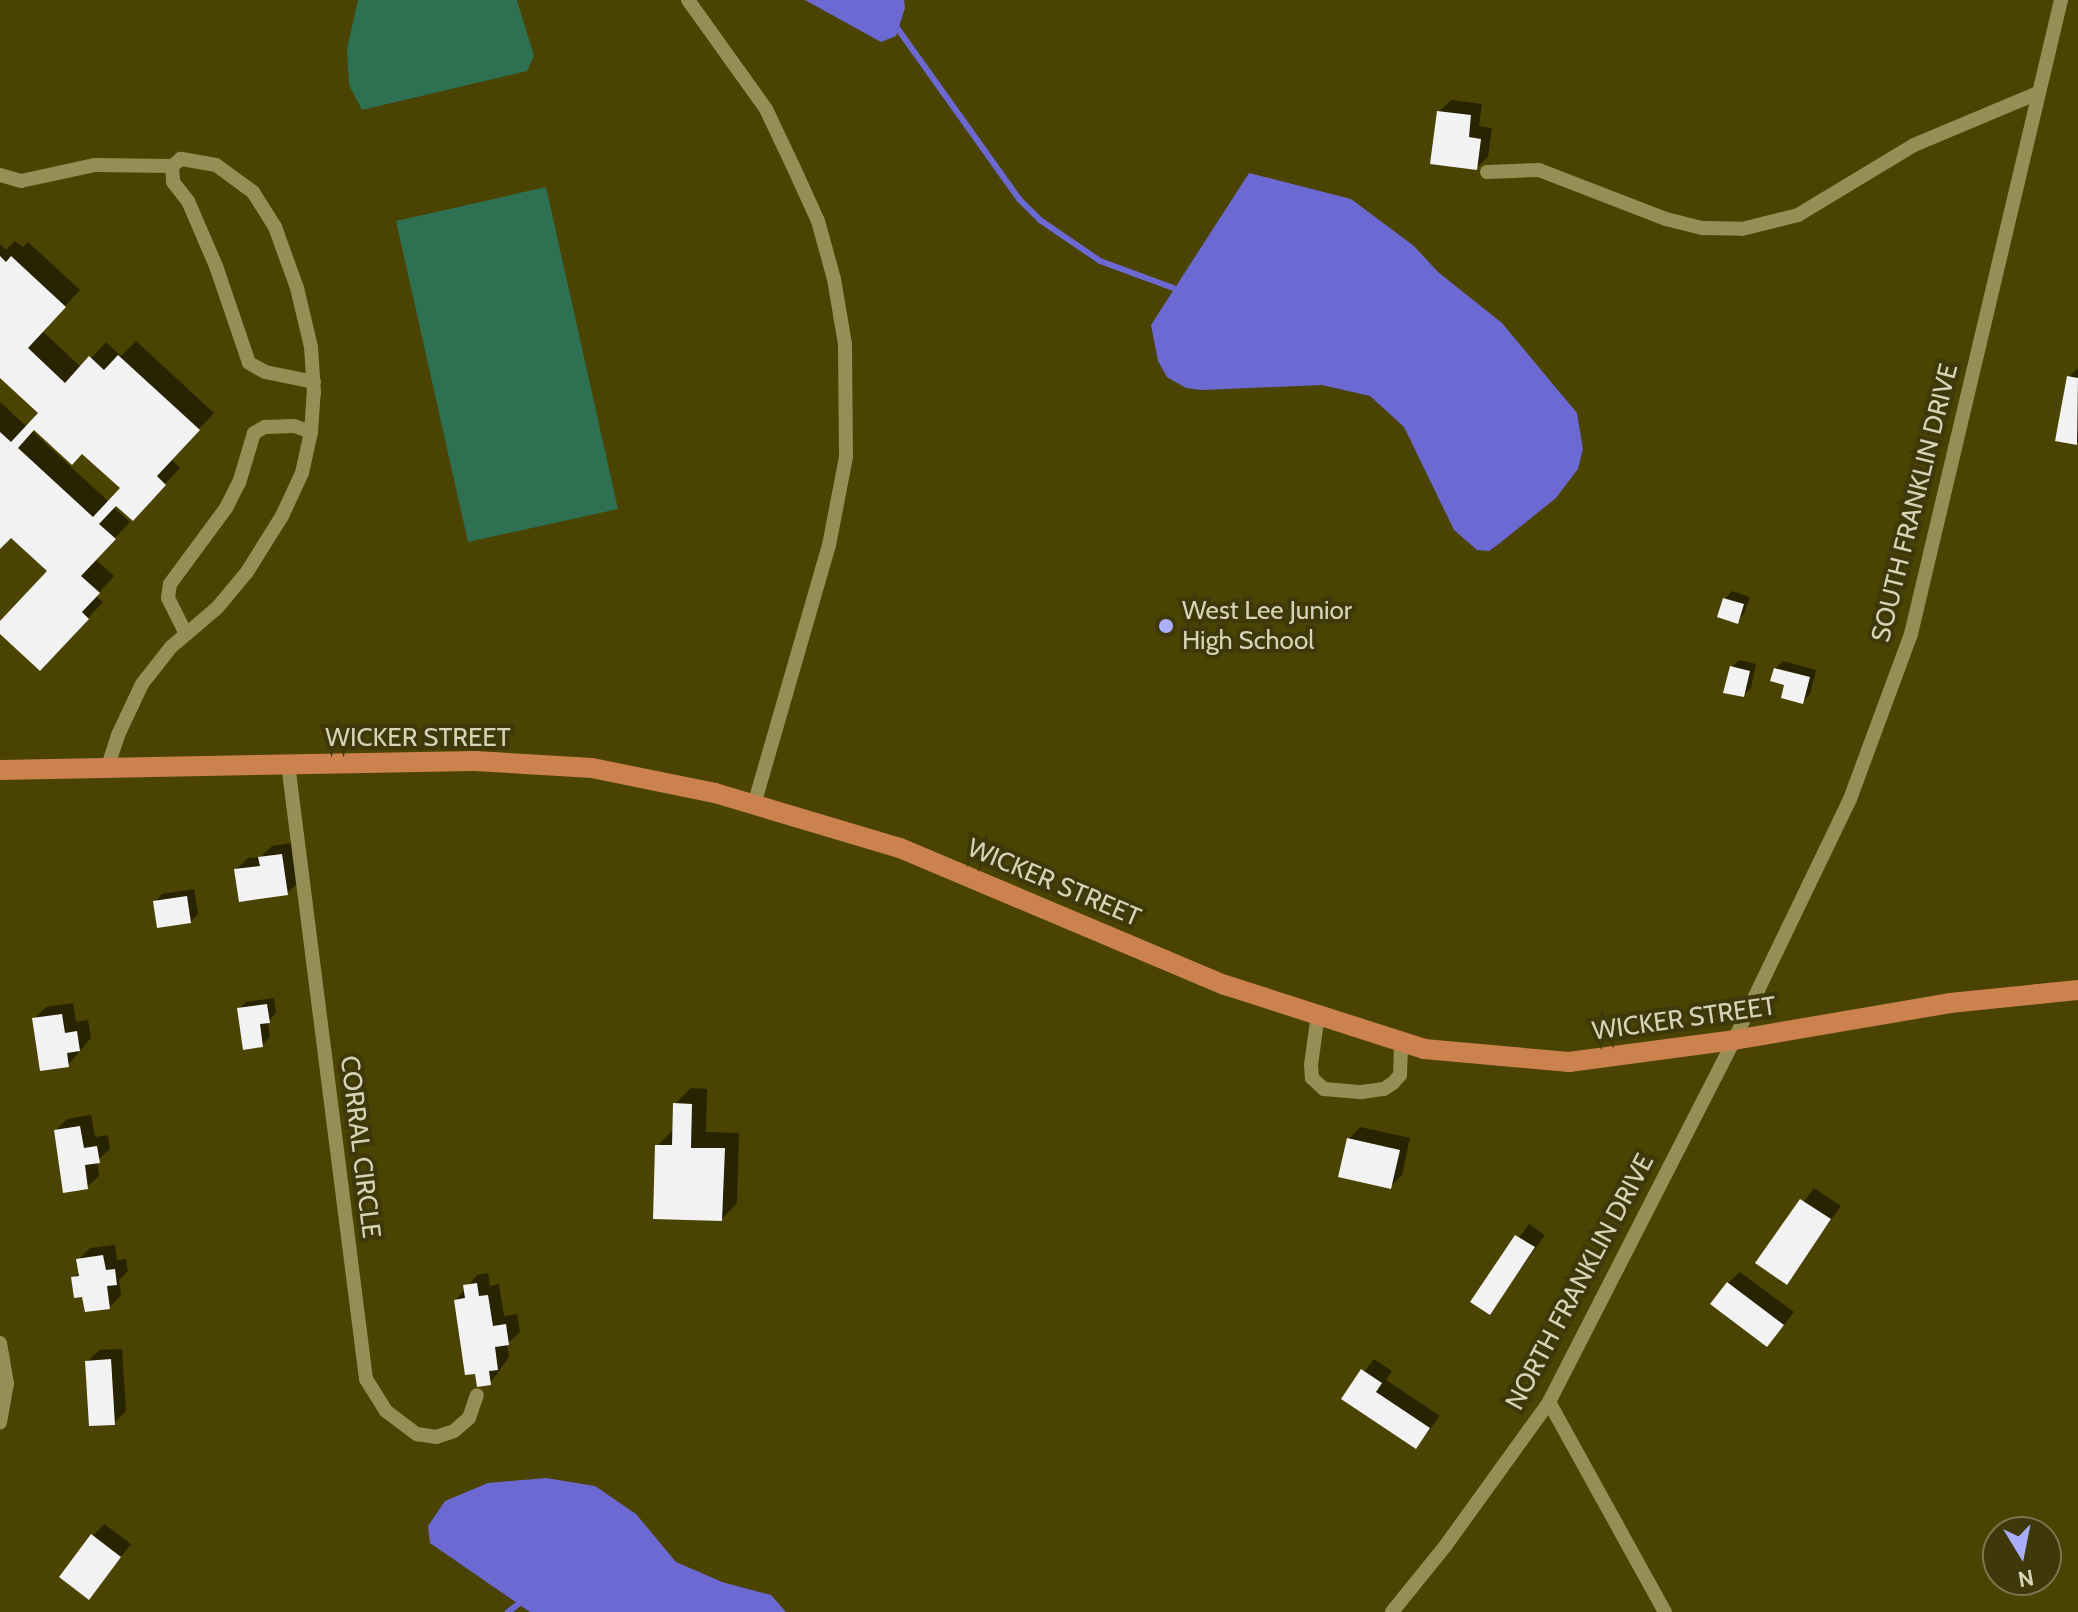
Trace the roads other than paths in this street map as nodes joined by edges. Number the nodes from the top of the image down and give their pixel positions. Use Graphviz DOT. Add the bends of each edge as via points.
graph roads {
  1 [pos="688,0"];
  2 [pos="2061,0"];
  3 [pos="2038,93"];
  4 [pos="172,166"];
  5 [pos="1487,172"];
  6 [pos="0,175"];
  7 [pos="314,382"];
  8 [pos="311,432"];
  9 [pos="186,634"];
  10 [pos="288,764"];
  11 [pos="108,766"];
  12 [pos="0,770"];
  13 [pos="754,804"];
  14 [pos="2078,990"];
  15 [pos="1318,1014"];
  16 [pos="1734,1040"];
  17 [pos="1401,1041"];
  18 [pos="0,1343"];
  19 [pos="477,1395"];
  20 [pos="1549,1402"];
  21 [pos="0,1422"];
  22 [pos="1392,1612"];
  23 [pos="1665,1612"];
  1 -- 13 [label="street" via="766,109 793,166 818,221 845,344 846,457 829,545"];
  2 -- 3 [label="street, SOUTH FRANKLIN DRIVE"];
  3 -- 5 [label="street" via="1914,145 1815,207 1761,227 1703,228 1539,170"];
  3 -- 16 [label="street, SOUTH FRANKLIN DRIVE" via="1911,634 1850,799"];
  4 -- 6 [label="street" via="95,165 21,181"];
  4 -- 7 [label="street" via="173,182 188,201 216,266 249,363 265,372"];
  4 -- 7 [label="street" via="181,159 216,165 253,192 275,227 297,288"];
  7 -- 8 [label="street"];
  8 -- 9 [label="street" via="302,473 282,516 247,572"];
  8 -- 9 [label="street" via="294,426 265,427 254,433 226,508 170,584 168,598"];
  9 -- 11 [label="street" via="142,684"];
  10 -- 11 [label="main road, WICKER STREET"];
  10 -- 13 [label="main road, WICKER STREET" via="475,761 592,768"];
  10 -- 19 [label="street, CORRAL CIRCLE" via="366,1379 386,1411 417,1434 436,1437 469,1418"];
  11 -- 12 [label="main road, WICKER STREET"];
  13 -- 15 [label="main road, WICKER STREET" via="900,848 1225,985"];
  14 -- 16 [label="main road, WICKER STREET" via="1950,1003"];
  15 -- 17 [label="main road, WICKER STREET"];
  15 -- 17 [label="street" via="1312,1078 1324,1089 1384,1089 1400,1075"];
  16 -- 17 [label="main road, WICKER STREET" via="1569,1062 1424,1049"];
  16 -- 20 [label="street, NORTH FRANKLIN DRIVE"];
  18 -- 21 [label="street" via="7,1383"];
  20 -- 22 [label="street, NORTH FRANKLIN DRIVE"];
  20 -- 23 [label="street"];
}
